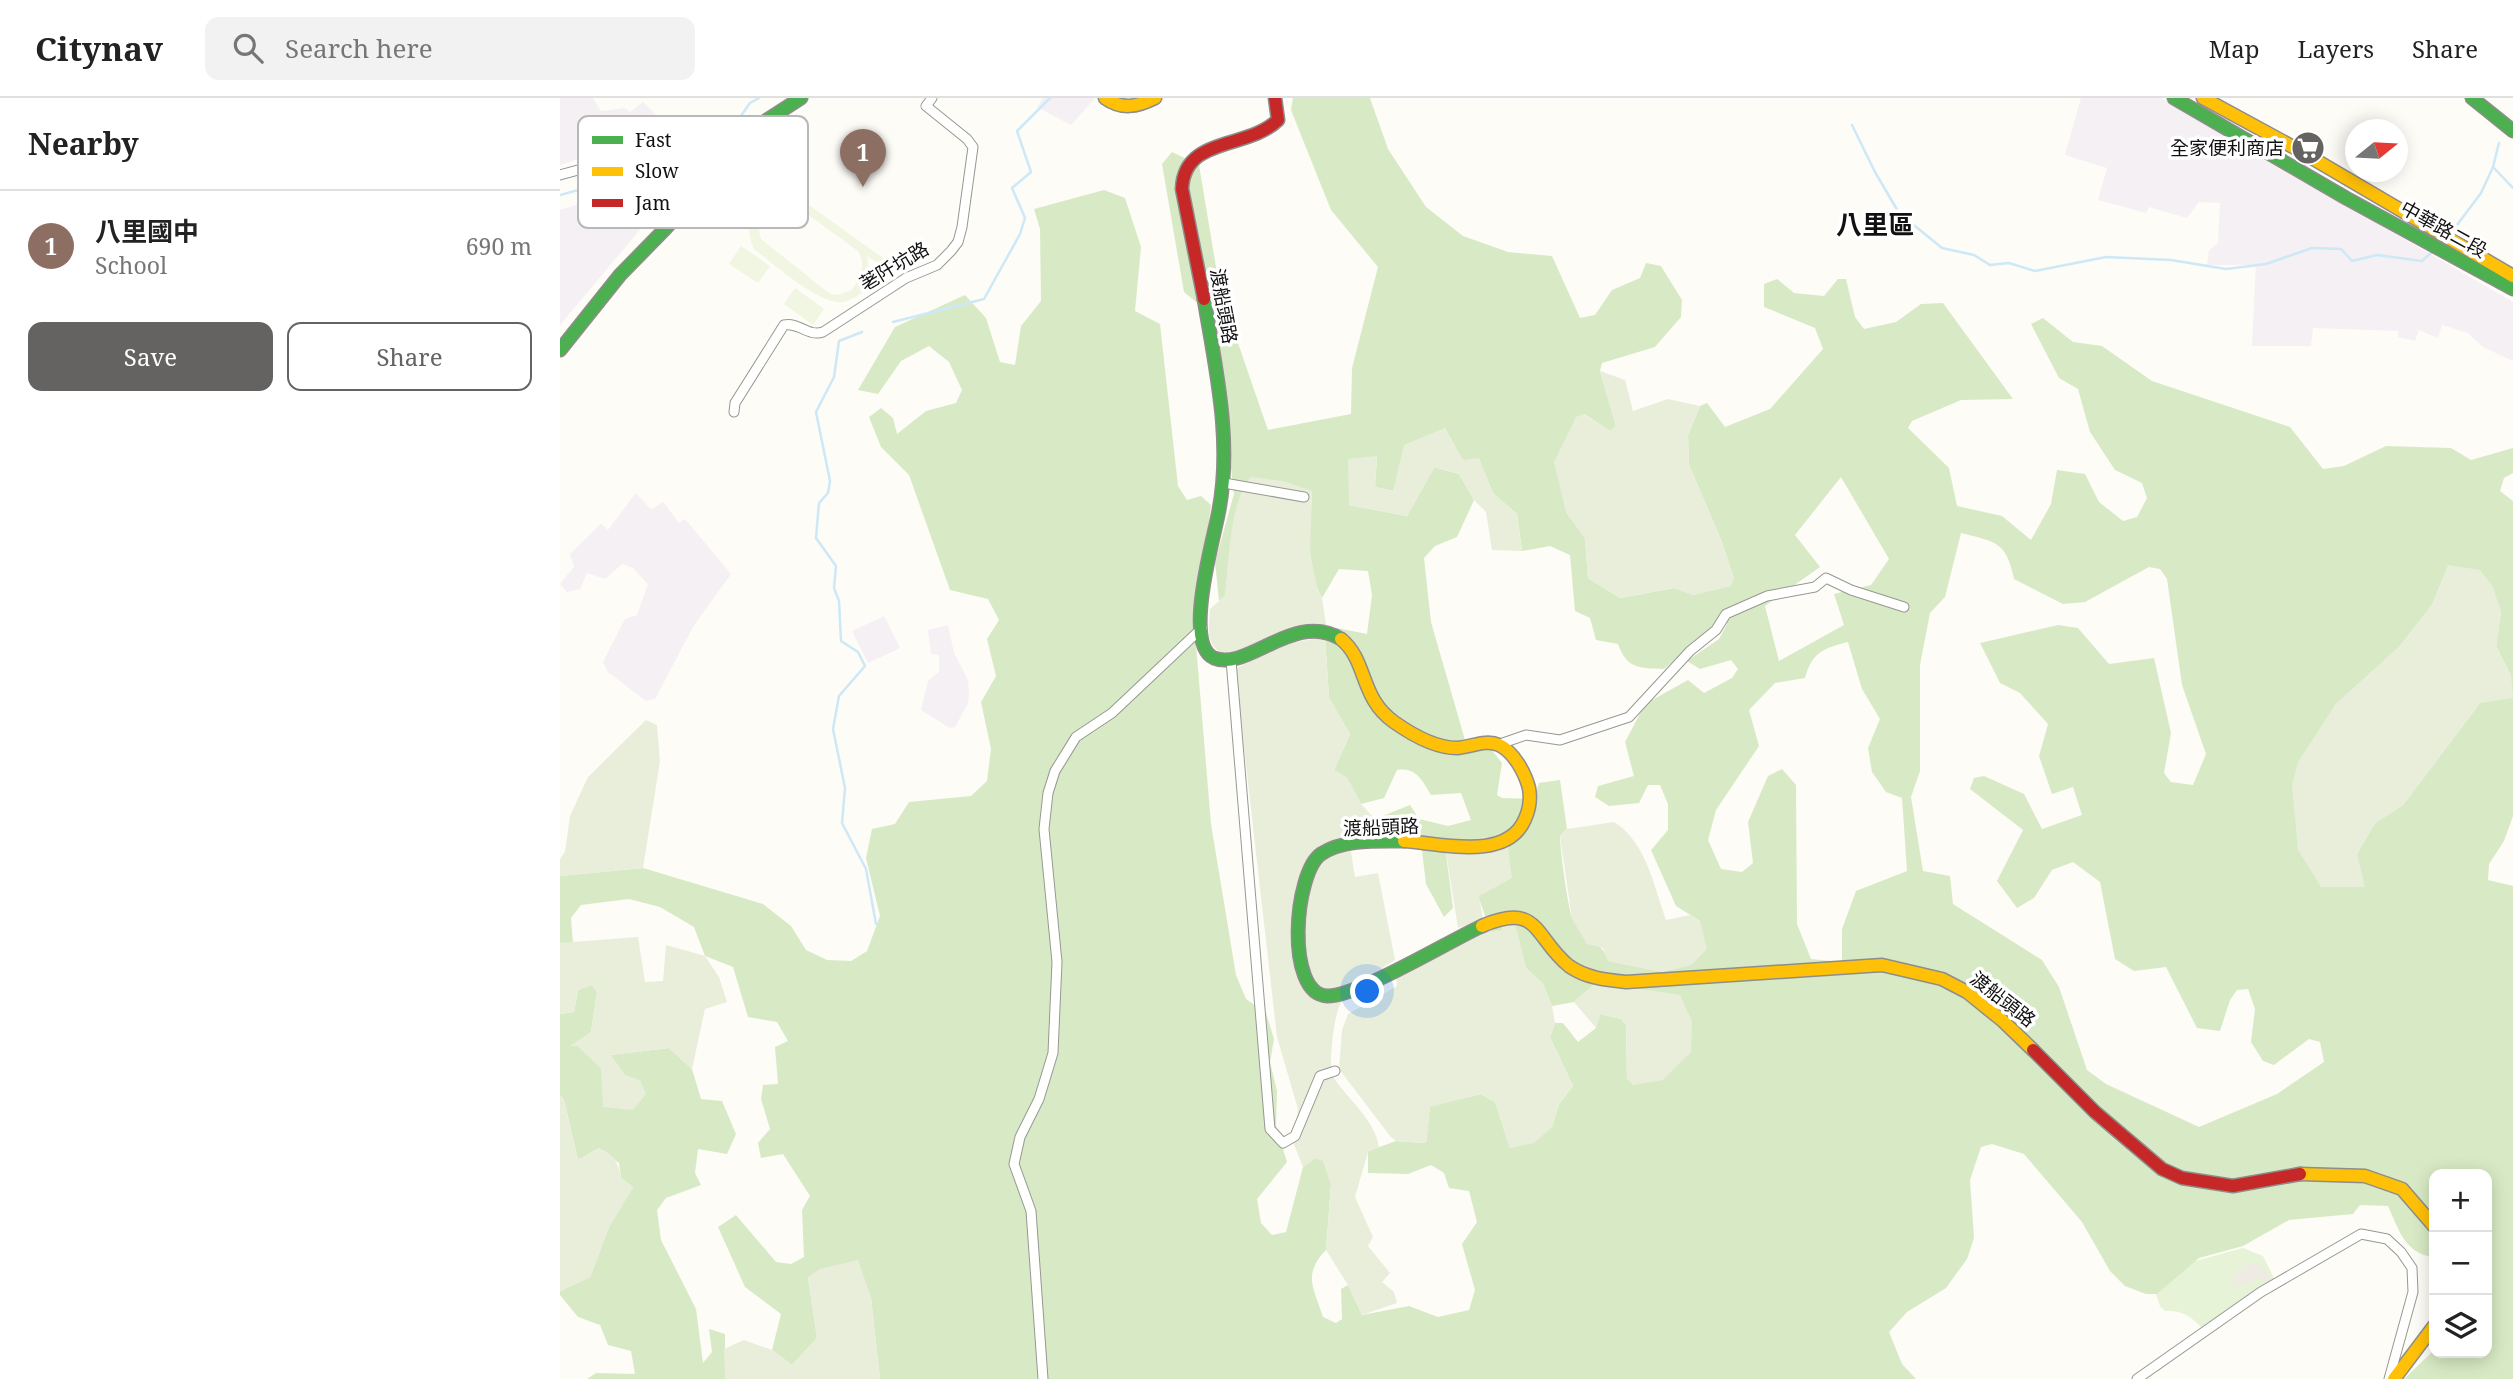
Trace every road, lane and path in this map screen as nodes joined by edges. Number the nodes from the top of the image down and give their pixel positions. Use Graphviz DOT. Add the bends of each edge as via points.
graph roads {
  1 [pos="800,98"];
  2 [pos="932,98"];
  3 [pos="1105,98"];
  4 [pos="1154,98"];
  5 [pos="1275,98"];
  6 [pos="2174,98"];
  7 [pos="2203,98"];
  8 [pos="2472,98"];
  9 [pos="774,116"];
  10 [pos="2513,131"];
  11 [pos="578,170"];
  12 [pos="560,175"];
  13 [pos="666,228"];
  14 [pos="2512,280"];
  15 [pos="560,350"];
  16 [pos="734,412"];
  17 [pos="1224,483"];
  18 [pos="1304,497"];
  19 [pos="1904,607"];
  20 [pos="1202,628"];
  21 [pos="1231,660"];
  22 [pos="1500,744"];
  23 [pos="1335,1071"];
  24 [pos="2429,1220"];
  25 [pos="2429,1332"];
  26 [pos="1043,1379"];
  27 [pos="2137,1379"];
  28 [pos="2392,1379"];
  1 -- 9 [label="street"];
  2 -- 16 [label="street, 荖阡坑路" via="926,106 973,147 958,242 937,265 906,278 823,332 814,334 784,325 735,403"];
  3 -- 4 [label="street" via="1118,107 1130,108"];
  5 -- 17 [label="street, 渡船頭路" via="1278,120 1264,133 1202,152 1182,173 1223,424"];
  6 -- 14 [label="street, 中華路二段" via="2346,198"];
  7 -- 14 [label="street, 中華路二段" via="2295,148"];
  8 -- 10 [label="street"];
  11 -- 12 [label="street"];
  13 -- 15 [label="street" via="620,275"];
  17 -- 18 [label="street"];
  17 -- 20 [label="street, 渡船頭路" via="1205,583"];
  19 -- 22 [label="street" via="1826,578 1815,587 1768,596 1726,614 1716,630 1690,651 1629,717 1560,740 1526,736"];
  20 -- 21 [label="street, 渡船頭路" via="1206,650 1213,657"];
  20 -- 26 [label="street" via="1112,713 1076,737 1055,771 1048,793 1044,829 1057,962 1053,1052 1014,1164 1031,1211"];
  21 -- 22 [label="street" via="1283,637 1328,632 1340,636 1350,648 1373,702 1398,726 1444,747 1490,741"];
  21 -- 23 [label="street" via="1270,1129 1283,1143 1295,1136 1320,1076"];
  22 -- 24 [label="street, 渡船頭路" via="1511,754 1529,788 1531,806 1513,836 1496,845 1478,846 1413,842 1346,845 1318,855 1309,867 1299,915 1300,964 1316,992 1327,997 1346,993 1451,939 1511,916 1532,922 1567,965 1590,978 1626,982 1882,965 1942,979 1967,992 2162,1169 2191,1180 2233,1186 2308,1173 2365,1175 2402,1189"];
  25 -- 28 [label="street"];
  27 -- 28 [label="street" via="2260,1292 2361,1234 2387,1240 2412,1268 2413,1292"];
}
